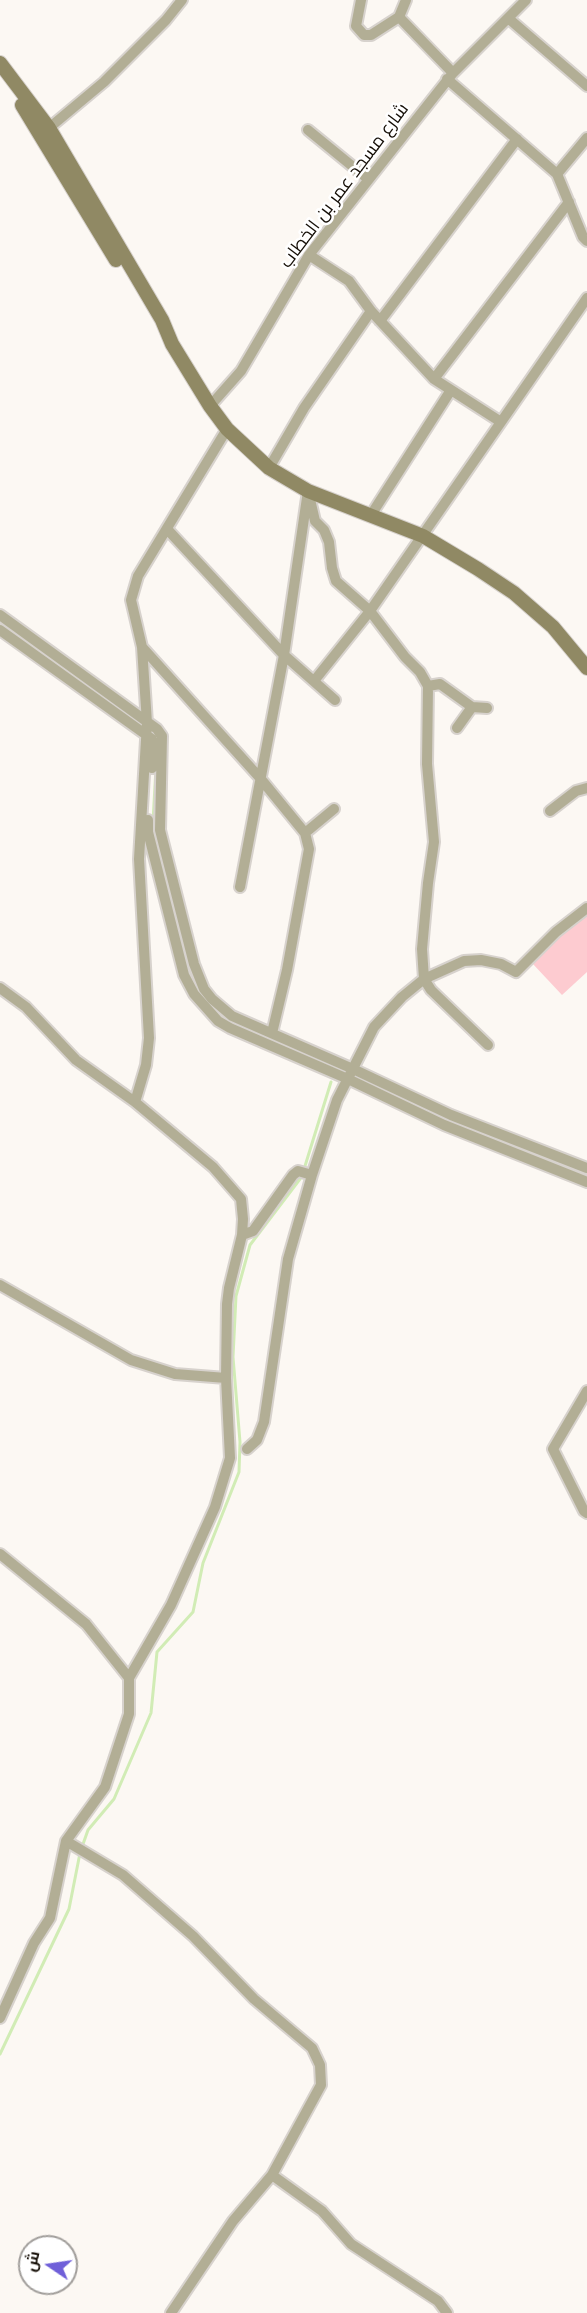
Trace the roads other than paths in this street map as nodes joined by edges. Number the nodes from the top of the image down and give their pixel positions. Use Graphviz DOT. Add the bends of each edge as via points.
graph roads {
  1 [pos="182,0"];
  2 [pos="361,0"];
  3 [pos="406,0"];
  4 [pos="526,0"];
  5 [pos="399,17"];
  6 [pos="508,18"];
  7 [pos="0,63"];
  8 [pos="450,76"];
  9 [pos="0,78"];
  10 [pos="587,86"];
  11 [pos="50,128"];
  12 [pos="308,130"];
  13 [pos="587,138"];
  14 [pos="517,139"];
  15 [pos="557,174"];
  16 [pos="368,179"];
  17 [pos="568,202"];
  18 [pos="586,236"];
  19 [pos="309,255"];
  20 [pos="587,298"];
  21 [pos="371,311"];
  22 [pos="380,321"];
  23 [pos="172,344"];
  24 [pos="434,379"];
  25 [pos="451,390"];
  26 [pos="210,406"];
  27 [pos="501,422"];
  28 [pos="227,429"];
  29 [pos="269,468"];
  30 [pos="308,491"];
  31 [pos="371,515"];
  32 [pos="166,529"];
  33 [pos="423,536"];
  34 [pos="370,611"];
  35 [pos="0,615"];
  36 [pos="0,630"];
  37 [pos="142,646"];
  38 [pos="284,655"];
  39 [pos="587,668"];
  40 [pos="314,681"];
  41 [pos="428,686"];
  42 [pos="335,700"];
  43 [pos="472,707"];
  44 [pos="487,708"];
  45 [pos="147,723"];
  46 [pos="457,728"];
  47 [pos="146,735"];
  48 [pos="260,778"];
  49 [pos="587,788"];
  50 [pos="334,809"];
  51 [pos="550,811"];
  52 [pos="305,833"];
  53 [pos="240,887"];
  54 [pos="587,908"];
  55 [pos="424,979"];
  56 [pos="0,988"];
  57 [pos="273,1033"];
  58 [pos="488,1045"];
  59 [pos="350,1074"];
  60 [pos="135,1102"];
  61 [pos="587,1168"];
  62 [pos="312,1175"];
  63 [pos="587,1182"];
  64 [pos="242,1235"];
  65 [pos="0,1285"];
  66 [pos="226,1378"];
  67 [pos="587,1390"];
  68 [pos="247,1449"];
  69 [pos="587,1513"];
  70 [pos="0,1554"];
  71 [pos="129,1678"];
  72 [pos="66,1841"];
  73 [pos="0,2018"];
  74 [pos="272,2175"];
  75 [pos="171,2313"];
  76 [pos="447,2313"];
  1 -- 11 [label="street" via="104,81"];
  2 -- 5 [label="street" via="356,26 364,35 371,35"];
  3 -- 5 [label="street"];
  4 -- 6 [label="street, شارع مسجد عمر بن الخطاب"];
  5 -- 8 [label="street"];
  6 -- 8 [label="street, شارع مسجد عمر بن الخطاب"];
  6 -- 10 [label="street"];
  7 -- 11 [label="main road"];
  8 -- 14 [label="street"];
  8 -- 16 [label="street, شارع مسجد عمر بن الخطاب"];
  9 -- 23 [label="main road" via="52,153 156,328"];
  11 -- 23 [label="main road" via="162,320"];
  12 -- 16 [label="street"];
  13 -- 15 [label="street"];
  14 -- 15 [label="street"];
  14 -- 22 [label="street"];
  15 -- 17 [label="street"];
  16 -- 19 [label="street, شارع مسجد عمر بن الخطاب"];
  17 -- 18 [label="street"];
  17 -- 24 [label="street"];
  19 -- 21 [label="street" via="349,281"];
  19 -- 26 [label="street, شارع مسجد عمر بن الخطاب" via="241,370"];
  20 -- 27 [label="street"];
  21 -- 22 [label="street"];
  21 -- 29 [label="street" via="304,408"];
  22 -- 24 [label="street"];
  23 -- 26 [label="main road"];
  24 -- 25 [label="street"];
  25 -- 27 [label="street"];
  25 -- 31 [label="street"];
  26 -- 28 [label="main road"];
  27 -- 33 [label="street"];
  28 -- 29 [label="main road"];
  28 -- 32 [label="street"];
  29 -- 30 [label="main road"];
  30 -- 31 [label="main road"];
  30 -- 34 [label="street" via="315,520 329,542 336,580"];
  30 -- 38 [label="street"];
  31 -- 33 [label="main road"];
  32 -- 37 [label="street" via="138,576 131,600"];
  32 -- 38 [label="street"];
  33 -- 34 [label="street"];
  33 -- 39 [label="main road" via="521,599 553,627"];
  34 -- 40 [label="street"];
  34 -- 41 [label="street"];
  35 -- 45 [label="street"];
  36 -- 47 [label="street"];
  37 -- 45 [label="street"];
  37 -- 48 [label="street"];
  38 -- 40 [label="street"];
  38 -- 48 [label="street"];
  40 -- 42 [label="street"];
  41 -- 43 [label="street" via="440,684"];
  41 -- 55 [label="street" via="427,764 434,842 423,938"];
  43 -- 44 [label="street"];
  43 -- 46 [label="street"];
  45 -- 47 [label="street"];
  45 -- 57 [label="street" via="162,736 160,830 198,978 212,999 232,1016"];
  47 -- 59 [label="street" via="153,745 148,832 188,986 210,1014 230,1028"];
  47 -- 60 [label="street" via="139,859 149,1038"];
  48 -- 52 [label="street"];
  48 -- 53 [label="street"];
  49 -- 51 [label="street" via="576,791"];
  50 -- 52 [label="street"];
  52 -- 57 [label="street" via="309,849"];
  54 -- 55 [label="street" via="516,972 501,963 464,961"];
  55 -- 58 [label="street"];
  55 -- 59 [label="street" via="374,1027"];
  56 -- 60 [label="street" via="26,1007 76,1060"];
  57 -- 59 [label="street"];
  59 -- 61 [label="street"];
  59 -- 62 [label="street" via="337,1100"];
  59 -- 63 [label="street" via="444,1125"];
  60 -- 64 [label="street" via="213,1167 241,1200"];
  62 -- 64 [label="street" via="298,1171 293,1175 253,1231"];
  62 -- 68 [label="street" via="288,1259 264,1422 257,1440"];
  64 -- 66 [label="street" via="228,1296"];
  65 -- 66 [label="street" via="131,1360 175,1374"];
  66 -- 71 [label="street" via="230,1458 215,1507 171,1605"];
  67 -- 69 [label="street" via="553,1449"];
  70 -- 71 [label="street" via="86,1624"];
  71 -- 72 [label="street" via="129,1714 105,1787"];
  72 -- 73 [label="street" via="50,1918 34,1943"];
  72 -- 74 [label="street" via="123,1875 193,1936 254,1999 312,2048 320,2065 321,2085"];
  74 -- 75 [label="street" via="233,2221"];
  74 -- 76 [label="street" via="322,2211 351,2244 438,2301"];
}
